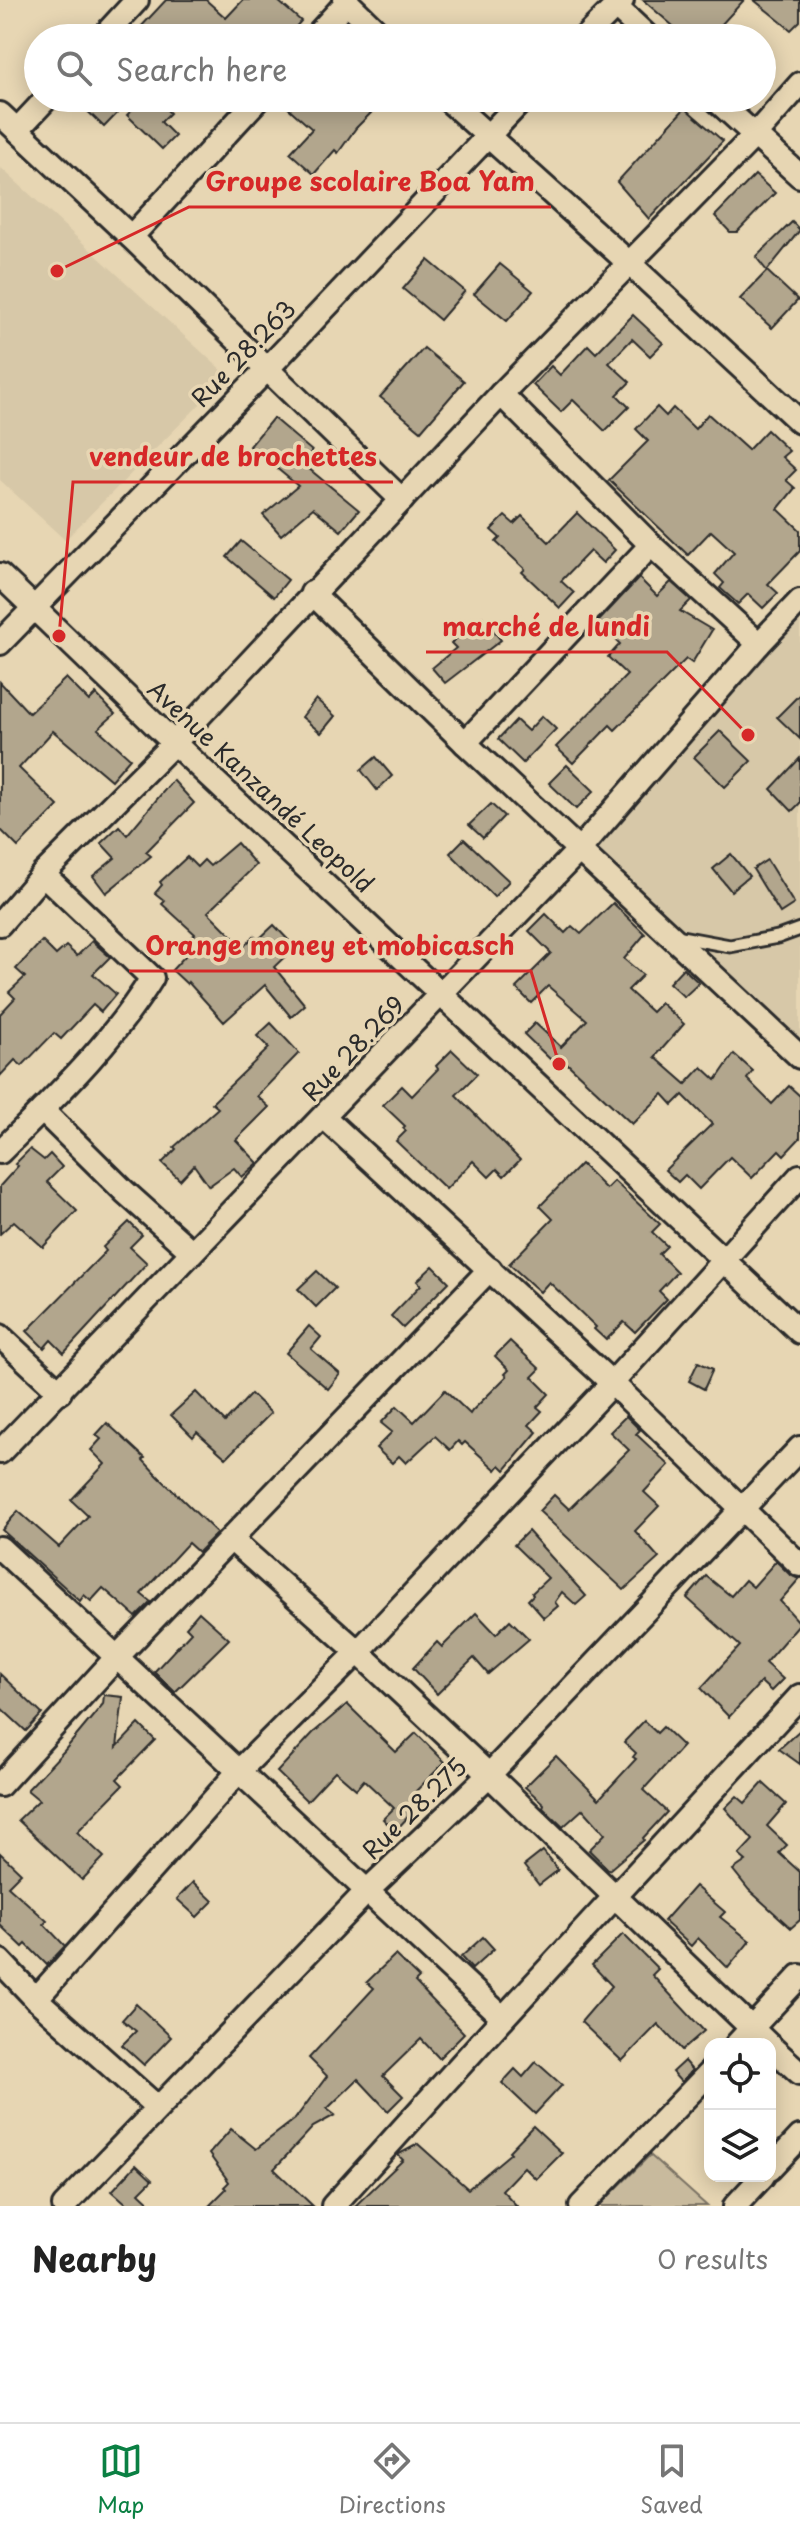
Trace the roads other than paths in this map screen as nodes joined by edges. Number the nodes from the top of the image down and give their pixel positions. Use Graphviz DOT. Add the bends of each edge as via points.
graph roads {
  1 [pos="137,0"];
  2 [pos="346,1"];
  3 [pos="619,4"];
  4 [pos="115,24"];
  5 [pos="326,24"];
  6 [pos="370,24"];
  7 [pos="598,24"];
  8 [pos="637,24"];
  9 [pos="800,84"];
  10 [pos="776,111"];
  11 [pos="34,112"];
  12 [pos="246,112"];
  13 [pos="460,112"];
  14 [pos="510,112"];
  15 [pos="729,112"];
  16 [pos="775,112"];
  17 [pos="0,114"];
  18 [pos="17,130"];
  19 [pos="485,136"];
  20 [pos="754,136"];
  21 [pos="800,176"];
  22 [pos="131,237"];
  23 [pos="629,263"];
  24 [pos="267,369"];
  25 [pos="501,394"];
  26 [pos="800,422"];
  27 [pos="402,500"];
  28 [pos="651,545"];
  29 [pos="0,575"];
  30 [pos="312,593"];
  31 [pos="800,601"];
  32 [pos="33,607"];
  33 [pos="0,643"];
  34 [pos="759,644"];
  35 [pos="174,743"];
  36 [pos="465,743"];
  37 [pos="579,850"];
  38 [pos="43,874"];
  39 [pos="0,924"];
  40 [pos="800,929"];
  41 [pos="670,935"];
  42 [pos="442,996"];
  43 [pos="800,1057"];
  44 [pos="42,1110"];
  45 [pos="324,1117"];
  46 [pos="0,1152"];
  47 [pos="800,1176"];
  48 [pos="192,1252"];
  49 [pos="721,1261"];
  50 [pos="490,1269"];
  51 [pos="800,1332"];
  52 [pos="0,1336"];
  53 [pos="612,1383"];
  54 [pos="60,1392"];
  55 [pos="800,1448"];
  56 [pos="0,1452"];
  57 [pos="742,1506"];
  58 [pos="231,1539"];
  59 [pos="0,1548"];
  60 [pos="800,1565"];
  61 [pos="358,1652"];
  62 [pos="117,1657"];
  63 [pos="800,1696"];
  64 [pos="239,1771"];
  65 [pos="489,1775"];
  66 [pos="0,1785"];
  67 [pos="367,1891"];
  68 [pos="613,1897"];
  69 [pos="0,1961"];
  70 [pos="800,1976"];
  71 [pos="36,1999"];
  72 [pos="503,2018"];
  73 [pos="754,2038"];
  74 [pos="759,2038"];
  75 [pos="776,2055"];
  76 [pos="800,2073"];
  77 [pos="704,2078"];
  78 [pos="158,2108"];
  79 [pos="800,2137"];
  80 [pos="776,2163"];
  81 [pos="757,2182"];
  82 [pos="68,2205"];
  83 [pos="333,2206"];
  84 [pos="581,2206"];
  85 [pos="735,2206"];
  1 -- 4 [label="street"];
  2 -- 5 [label="street"];
  2 -- 6 [label="street"];
  3 -- 7 [label="street"];
  3 -- 8 [label="street"];
  9 -- 10 [label="street"];
  11 -- 18 [label="street"];
  12 -- 22 [label="street"];
  13 -- 19 [label="street"];
  14 -- 19 [label="street, Rue 28.263"];
  15 -- 20 [label="street"];
  16 -- 20 [label="street"];
  17 -- 18 [label="street"];
  18 -- 22 [label="street"];
  19 -- 23 [label="street"];
  19 -- 24 [label="street, Rue 28.263"];
  20 -- 21 [label="street"];
  20 -- 23 [label="street"];
  22 -- 24 [label="street"];
  23 -- 25 [label="street"];
  23 -- 26 [label="street"];
  24 -- 27 [label="street"];
  24 -- 32 [label="street, Rue 28.263"];
  25 -- 27 [label="street"];
  25 -- 28 [label="street"];
  27 -- 30 [label="street"];
  28 -- 34 [label="street"];
  28 -- 36 [label="street"];
  29 -- 32 [label="street, Avenue Kanzandé Leopold"];
  30 -- 35 [label="street"];
  30 -- 36 [label="street"];
  31 -- 34 [label="street, Rue 28.269"];
  32 -- 33 [label="street, Rue 28.263"];
  32 -- 35 [label="street, Avenue Kanzandé Leopold"];
  34 -- 37 [label="street, Rue 28.269"];
  35 -- 38 [label="street"];
  35 -- 42 [label="street, Avenue Kanzandé Leopold"];
  36 -- 37 [label="street"];
  37 -- 41 [label="street"];
  37 -- 42 [label="street, Rue 28.269"];
  38 -- 39 [label="street"];
  38 -- 44 [label="street" via="152,978 136,1006"];
  40 -- 41 [label="lane" via="730,946"];
  41 -- 43 [label="street"];
  42 -- 45 [label="street, Rue 28.269"];
  42 -- 49 [label="street, Avenue Kanzandé Leopold"];
  44 -- 46 [label="street"];
  44 -- 48 [label="street"];
  45 -- 48 [label="street, Rue 28.269"];
  45 -- 50 [label="street"];
  47 -- 49 [label="street"];
  48 -- 54 [label="street, Rue 28.269"];
  49 -- 51 [label="street, Avenue Kanzandé Leopold"];
  49 -- 53 [label="street"];
  50 -- 53 [label="street"];
  50 -- 58 [label="street"];
  52 -- 54 [label="street"];
  53 -- 57 [label="street"];
  53 -- 61 [label="street"];
  54 -- 56 [label="street, Rue 28.269"];
  55 -- 57 [label="street, Rue 28.275"];
  57 -- 60 [label="street"];
  57 -- 65 [label="street, Rue 28.275"];
  58 -- 61 [label="street"];
  58 -- 62 [label="street"];
  59 -- 62 [label="street"];
  61 -- 64 [label="street"];
  61 -- 65 [label="street"];
  62 -- 64 [label="street"];
  62 -- 66 [label="street"];
  63 -- 68 [label="street"];
  64 -- 67 [label="street"];
  64 -- 71 [label="street"];
  65 -- 67 [label="street, Rue 28.275"];
  65 -- 68 [label="street"];
  67 -- 72 [label="street"];
  67 -- 78 [label="street, Rue 28.275"];
  68 -- 72 [label="street"];
  68 -- 73 [label="street"];
  69 -- 71 [label="street"];
  70 -- 74 [label="street"];
  71 -- 78 [label="street"];
  72 -- 83 [label="street"];
  75 -- 76 [label="street"];
  77 -- 84 [label="street"];
  78 -- 82 [label="street, Rue 28.275"];
  79 -- 80 [label="street"];
  81 -- 85 [label="street"];
}
